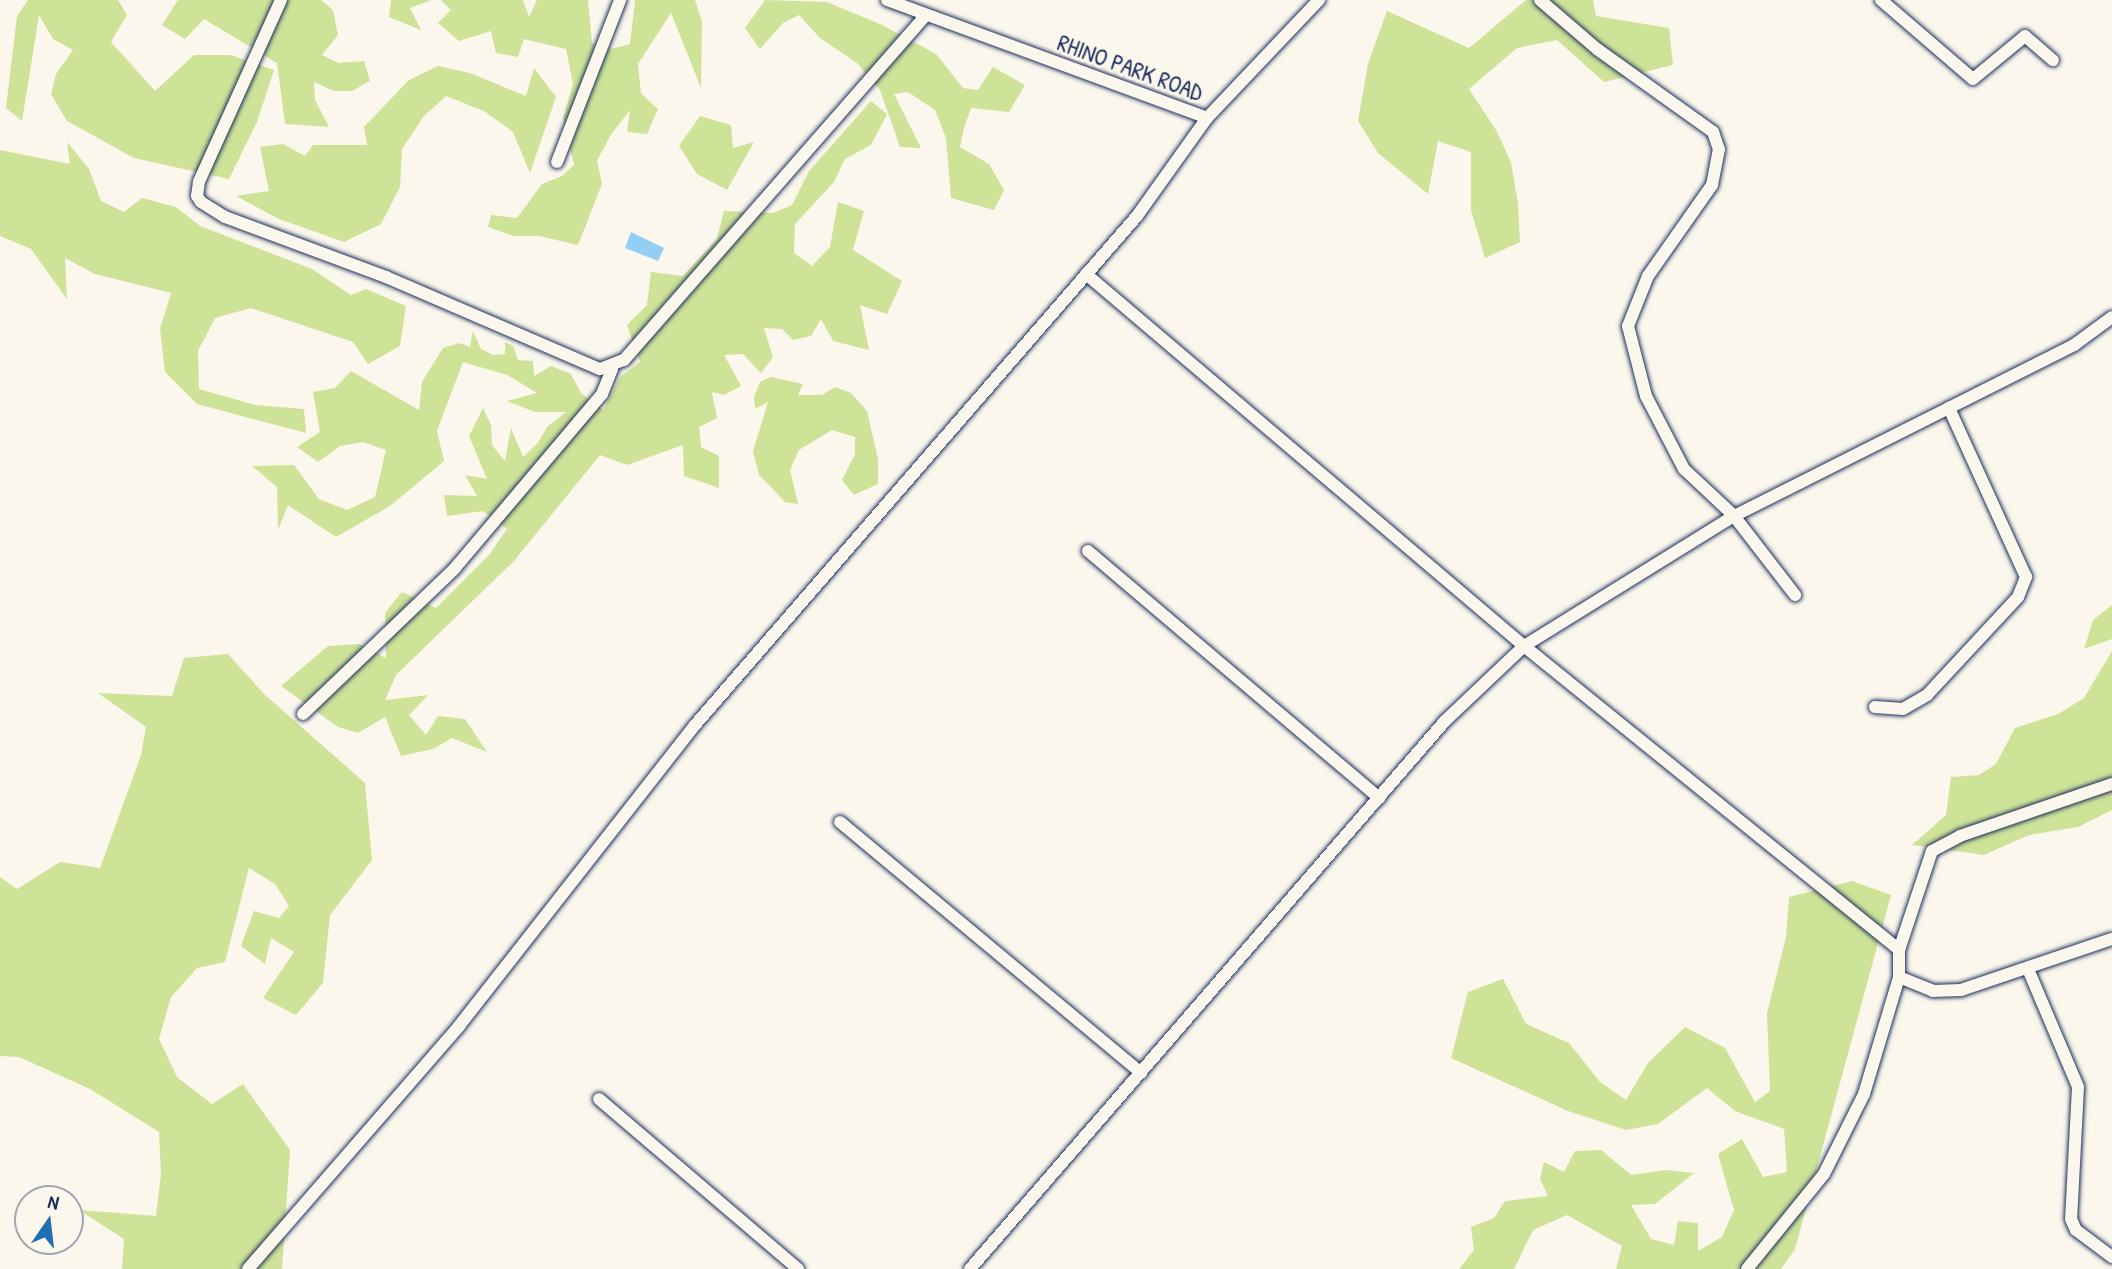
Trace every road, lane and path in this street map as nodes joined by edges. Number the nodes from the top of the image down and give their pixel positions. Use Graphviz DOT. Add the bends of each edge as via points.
graph roads {
  1 [pos="281,0"];
  2 [pos="620,0"];
  3 [pos="887,0"];
  4 [pos="1319,0"];
  5 [pos="1540,0"];
  6 [pos="1881,0"];
  7 [pos="924,17"];
  8 [pos="2053,60"];
  9 [pos="1207,118"];
  10 [pos="557,162"];
  11 [pos="1086,274"];
  12 [pos="2112,317"];
  13 [pos="612,369"];
  14 [pos="1949,408"];
  15 [pos="1734,516"];
  16 [pos="1088,551"];
  17 [pos="1795,595"];
  18 [pos="1524,646"];
  19 [pos="1875,706"];
  20 [pos="303,714"];
  21 [pos="2112,784"];
  22 [pos="1379,798"];
  23 [pos="840,821"];
  24 [pos="2112,939"];
  25 [pos="1899,950"];
  26 [pos="2028,969"];
  27 [pos="1899,977"];
  28 [pos="1141,1073"];
  29 [pos="599,1099"];
  30 [pos="2112,1257"];
  31 [pos="248,1269"];
  32 [pos="798,1269"];
  33 [pos="970,1269"];
  34 [pos="1747,1269"];
  1 -- 13 [label="street" via="199,182 201,202 225,217 386,277 600,369"];
  2 -- 10 [label="street"];
  3 -- 7 [label="street, RHINO PARK ROAD"];
  4 -- 9 [label="street, RHINO PARK ROAD"];
  5 -- 15 [label="street" via="1597,49 1713,132 1719,149 1712,186 1648,276 1628,326 1646,396 1684,469"];
  6 -- 8 [label="street" via="1973,79 2025,36"];
  7 -- 9 [label="street, RHINO PARK ROAD"];
  7 -- 13 [label="street"];
  9 -- 11 [label="street" via="1137,216"];
  11 -- 18 [label="street"];
  11 -- 31 [label="street" via="695,725 459,1026"];
  12 -- 14 [label="street" via="2074,345"];
  13 -- 20 [label="street" via="602,394 455,568"];
  14 -- 15 [label="street"];
  14 -- 19 [label="street" via="2026,577 2018,597 1927,695 1903,709"];
  15 -- 17 [label="street"];
  15 -- 18 [label="street"];
  16 -- 22 [label="street"];
  18 -- 22 [label="street" via="1475,688"];
  18 -- 25 [label="street"];
  21 -- 25 [label="street" via="1960,836 1932,851"];
  22 -- 28 [label="street"];
  23 -- 28 [label="street"];
  24 -- 26 [label="street"];
  25 -- 27 [label="street"];
  26 -- 27 [label="street" via="1945,993"];
  26 -- 30 [label="street" via="2078,1087 2071,1219 2076,1230"];
  27 -- 34 [label="street" via="1864,1094 1824,1174"];
  28 -- 33 [label="street"];
  29 -- 32 [label="street"];
}
